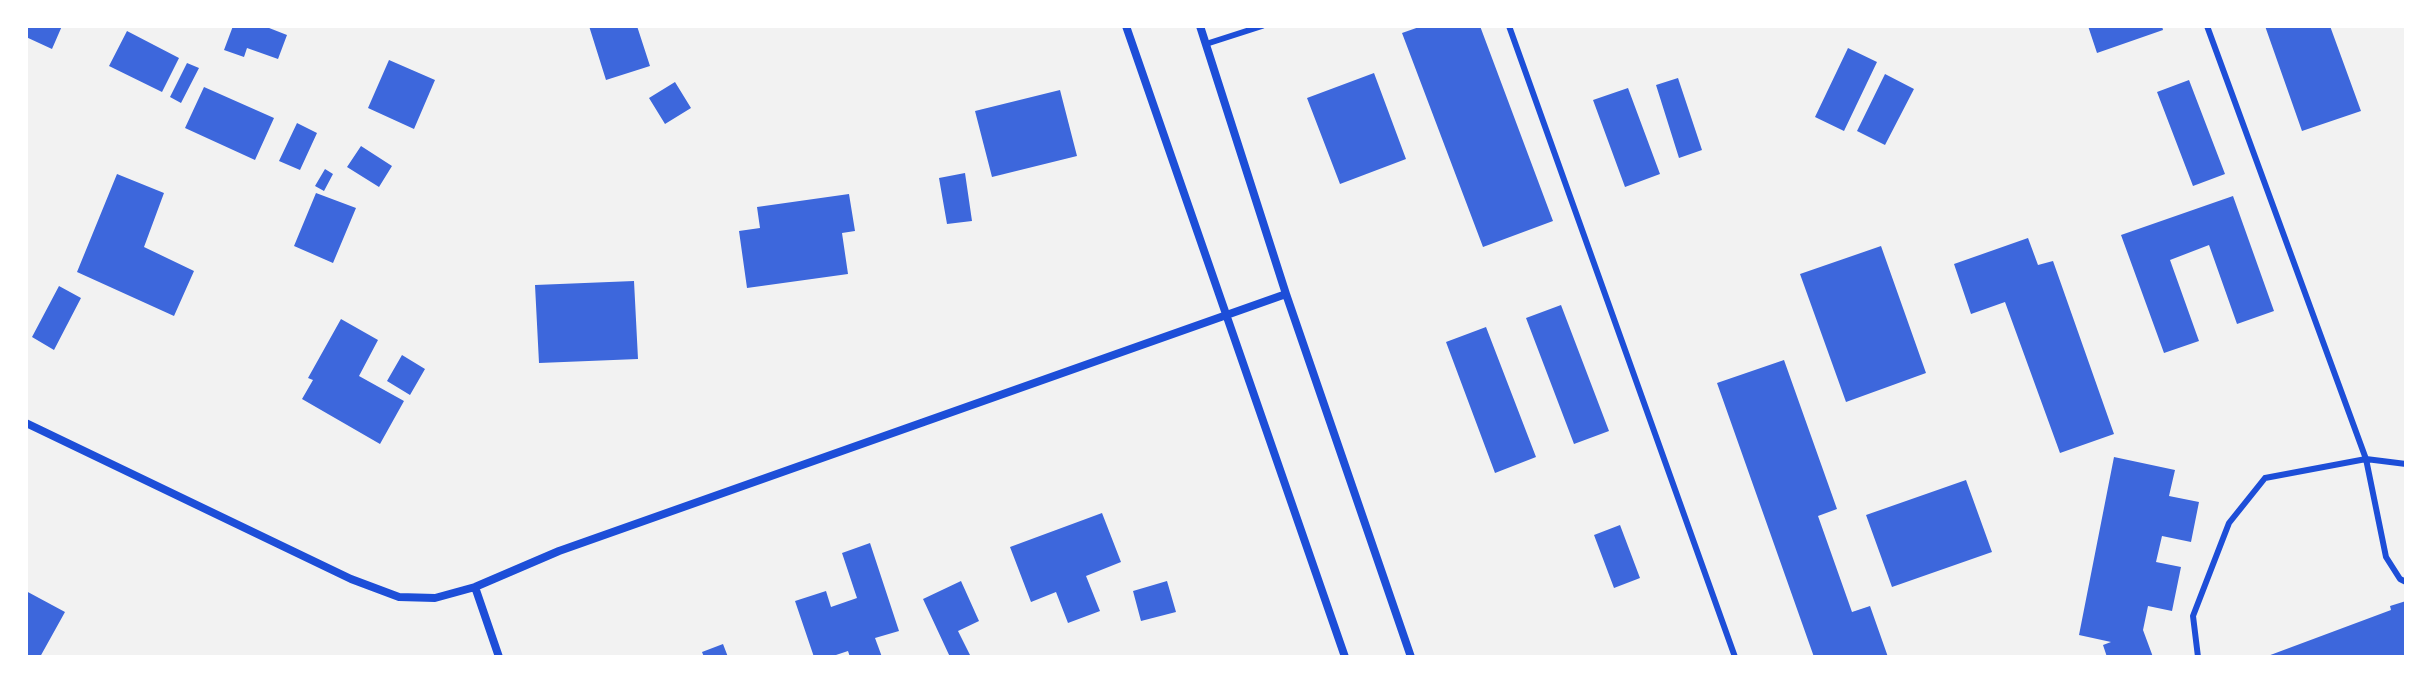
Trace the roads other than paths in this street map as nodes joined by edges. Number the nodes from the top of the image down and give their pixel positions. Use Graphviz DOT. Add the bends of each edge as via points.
graph roads {
  1 [pos="1126,26"];
  2 [pos="1200,26"];
  3 [pos="1262,26"];
  4 [pos="1509,26"];
  5 [pos="2207,26"];
  6 [pos="1206,44"];
  7 [pos="1286,294"];
  8 [pos="1227,314"];
  9 [pos="26,423"];
  10 [pos="2366,459"];
  11 [pos="2406,464"];
  12 [pos="2406,582"];
  13 [pos="475,587"];
  14 [pos="499,657"];
  15 [pos="1345,657"];
  16 [pos="1411,657"];
  17 [pos="1735,657"];
  18 [pos="2198,657"];
  1 -- 8 [label="street"];
  2 -- 6 [label="street"];
  3 -- 6 [label="lane"];
  4 -- 17 [label="lane"];
  5 -- 10 [label="lane"];
  6 -- 7 [label="street"];
  7 -- 8 [label="street"];
  7 -- 16 [label="street"];
  8 -- 13 [label="street" via="559,551"];
  8 -- 15 [label="street"];
  9 -- 13 [label="street" via="399,597 435,598"];
  10 -- 11 [label="lane"];
  10 -- 12 [label="lane" via="2386,557"];
  10 -- 18 [label="lane" via="2265,478 2229,523 2193,616"];
  13 -- 14 [label="street"];
}
